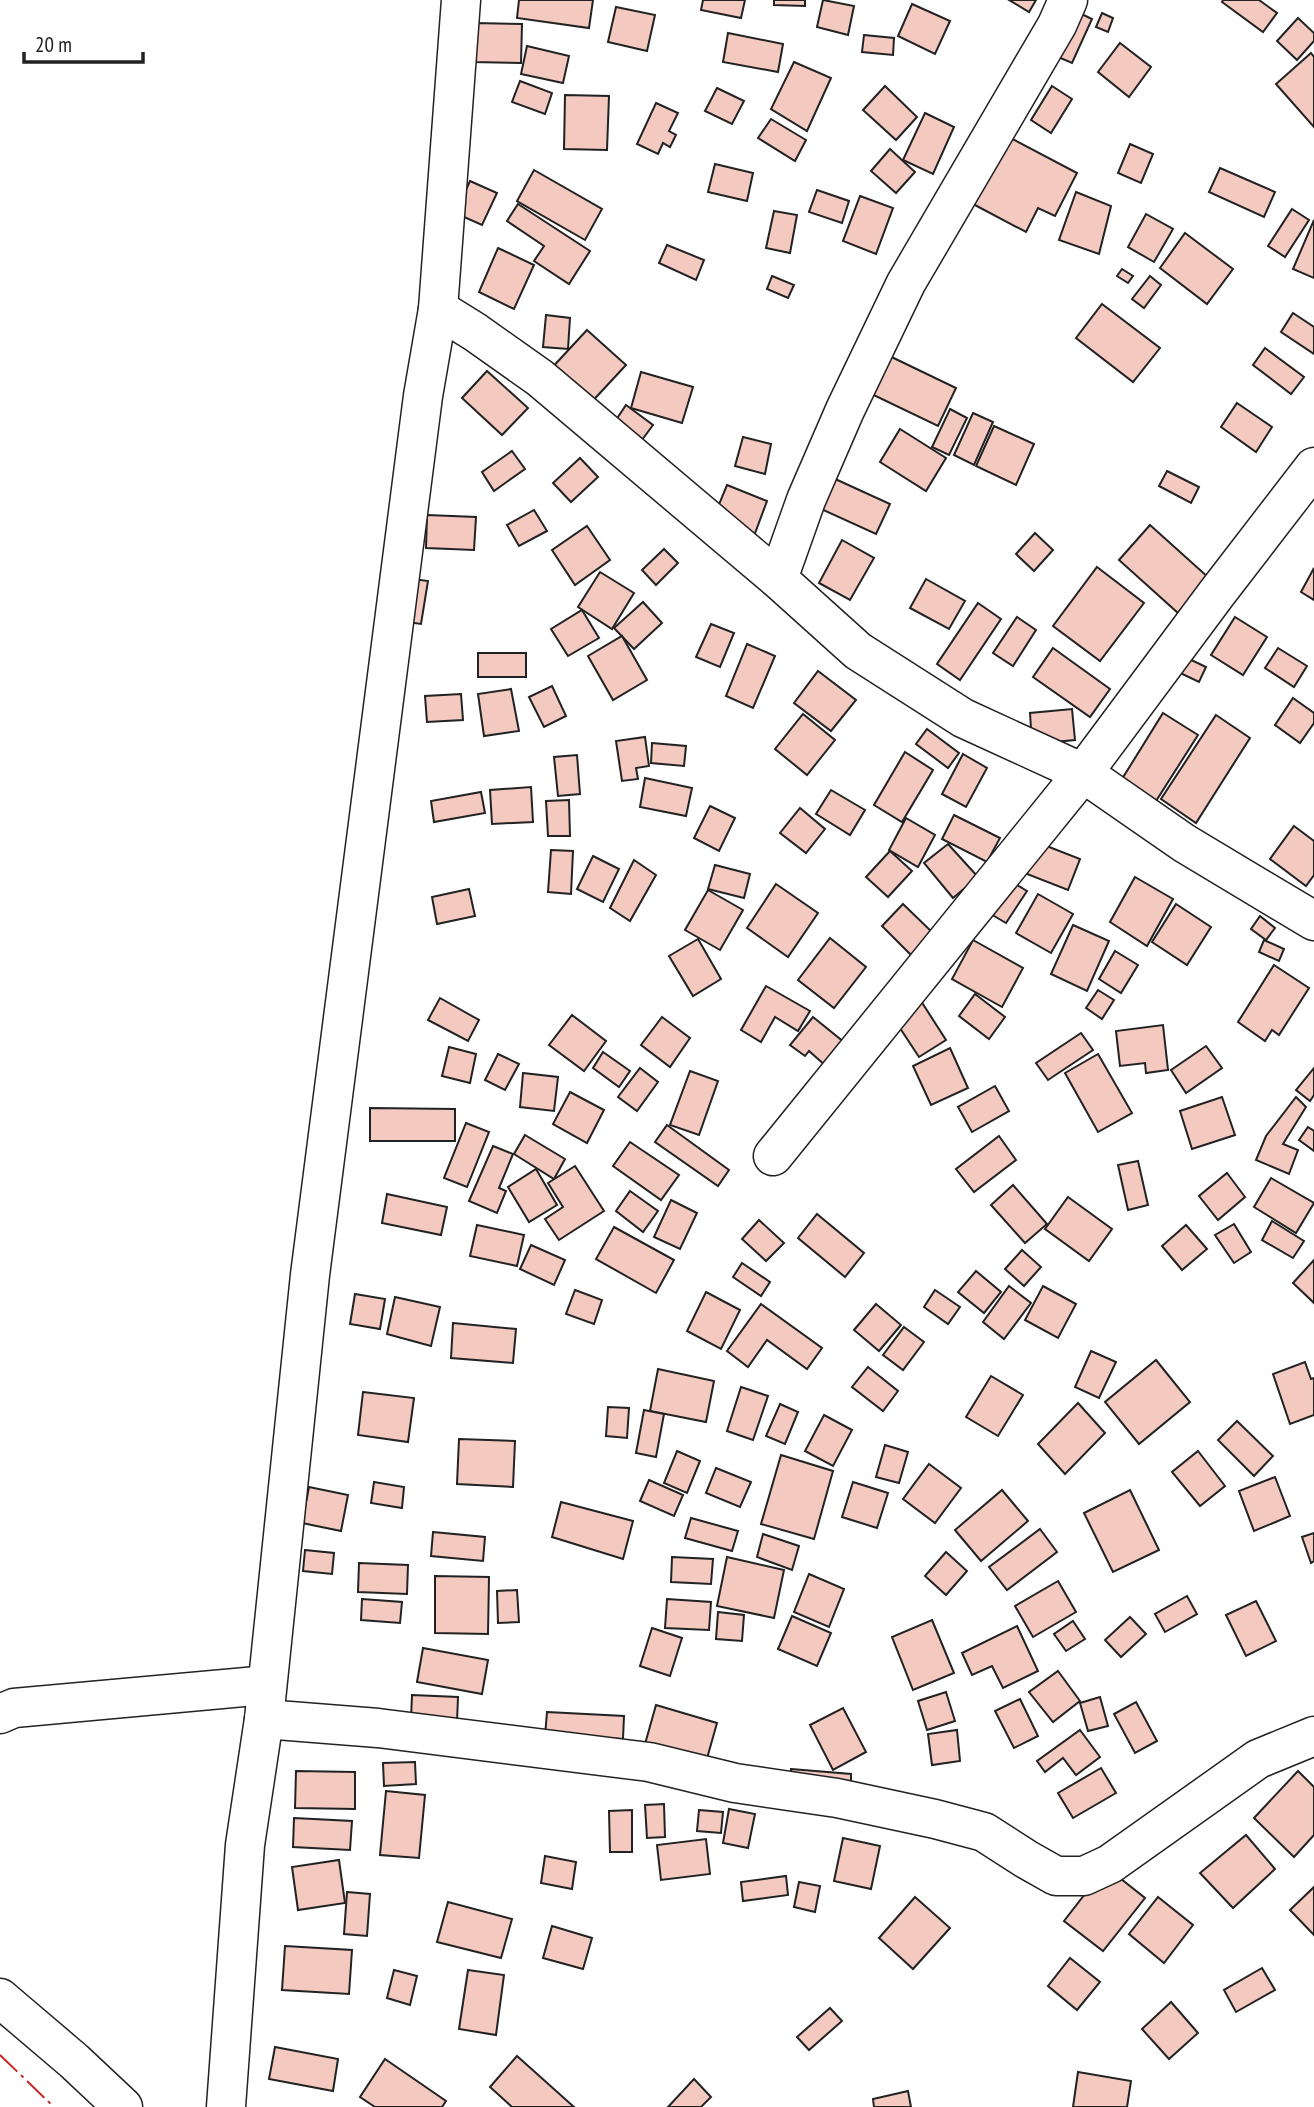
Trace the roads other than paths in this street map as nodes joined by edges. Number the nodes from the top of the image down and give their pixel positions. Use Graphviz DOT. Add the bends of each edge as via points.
graph roads {
  1 [pos="461,0"];
  2 [pos="1068,0"];
  3 [pos="438,309"];
  4 [pos="1314,467"];
  5 [pos="778,579"];
  6 [pos="1083,773"];
  7 [pos="1314,921"];
  8 [pos="773,1156"];
  9 [pos="265,1702"];
  10 [pos="0,1714"];
  11 [pos="1314,1736"];
  12 [pos="0,1998"];
  13 [pos="123,2107"];
  14 [pos="226,2107"];
  1 -- 3 [label="street"];
  2 -- 5 [label="street" via="906,283 806,500"];
  3 -- 5 [label="street" via="540,378"];
  3 -- 9 [label="street" via="310,1275"];
  4 -- 6 [label="street"];
  5 -- 6 [label="street" via="858,651 940,704"];
  6 -- 7 [label="street" via="1184,842"];
  6 -- 8 [label="street"];
  9 -- 10 [label="street" via="14,1708"];
  9 -- 11 [label="street" via="378,1728 649,1762 735,1783 934,1819 984,1832 1056,1876 1084,1876 1110,1864 1258,1759"];
  9 -- 14 [label="street" via="245,1845"];
  12 -- 13 [label="street"];
}
